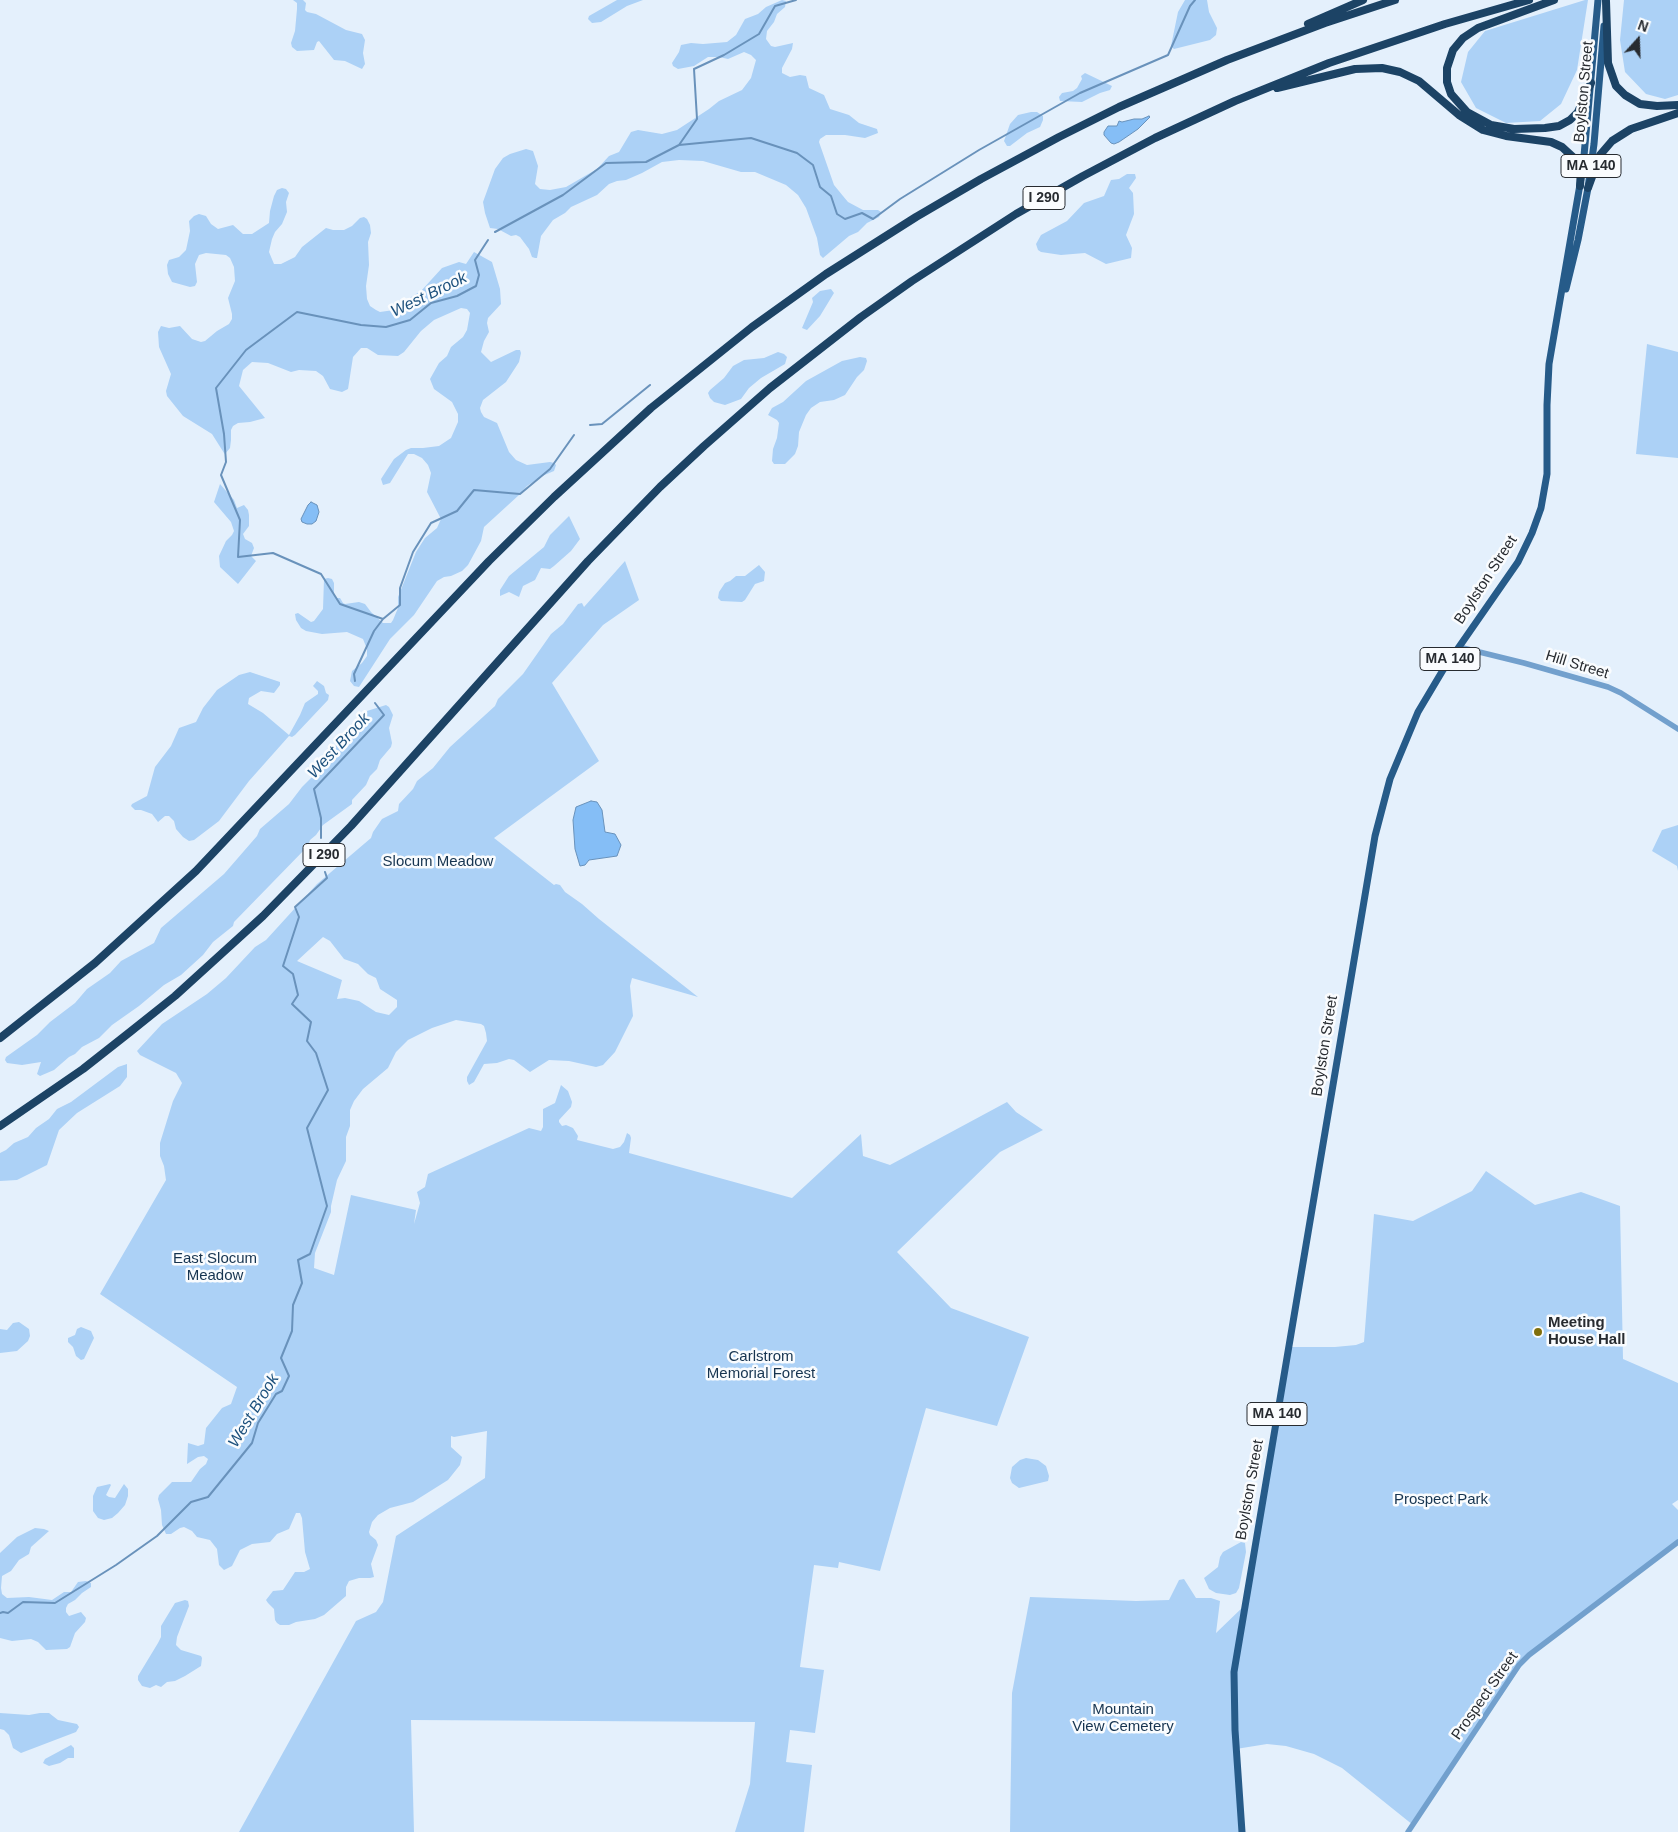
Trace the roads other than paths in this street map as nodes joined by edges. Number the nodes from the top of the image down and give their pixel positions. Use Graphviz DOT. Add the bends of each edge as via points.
graph roads {
  1 [pos="1363,0"];
  2 [pos="1395,0"];
  3 [pos="1529,0"];
  4 [pos="1554,0"];
  5 [pos="1604,0"];
  6 [pos="1603,25"];
  7 [pos="1255,48"];
  8 [pos="1592,83"];
  9 [pos="1246,96"];
  10 [pos="1678,105"];
  11 [pos="1678,113"];
  12 [pos="1584,187"];
  13 [pos="1459,647"];
  14 [pos="1678,729"];
  15 [pos="0,1038"];
  16 [pos="0,1126"];
  17 [pos="1678,1542"];
  18 [pos="1242,1832"];
  19 [pos="1408,1832"];
  1 -- 7 [label="highway"];
  2 -- 7 [label="highway"];
  3 -- 9 [label="highway, I 290" via="1377,46"];
  4 -- 8 [label="highway" via="1478,28 1463,38 1453,50 1447,68 1451,94 1467,112 1491,125 1514,129 1545,128 1570,120 1585,101"];
  5 -- 6 [label="highway"];
  5 -- 6 [label="main road, Boylston Street / MA 140"];
  6 -- 8 [label="main road, Boylston Street / MA 140"];
  6 -- 10 [label="highway" via="1612,79 1619,89 1644,105"];
  6 -- 12 [label="main road, Boylston Street / MA 140" via="1594,144"];
  7 -- 15 [label="highway" via="1119,107 998,169 826,274 678,385 502,548 196,871 123,939"];
  8 -- 12 [label="main road, Boylston Street / MA 140"];
  9 -- 12 [label="highway" via="1355,69 1382,68 1400,72 1419,82 1483,130 1551,142 1562,147 1581,170"];
  9 -- 16 [label="highway, I 290" via="1155,138 1016,214 912,281 770,388 629,519 351,826 263,916 138,1026 83,1069"];
  11 -- 12 [label="highway" via="1631,129 1612,140 1600,155"];
  12 -- 13 [label="main road, Boylston Street / MA 140" via="1575,253 1549,368 1547,474 1539,515 1516,566"];
  13 -- 14 [label="street, Hill Street" via="1608,687"];
  13 -- 18 [label="main road, Boylston Street / MA 140" via="1428,695 1406,740 1388,784 1374,840 1235,1666 1235,1730"];
  17 -- 19 [label="street, Prospect Street" via="1519,1665"];
}
